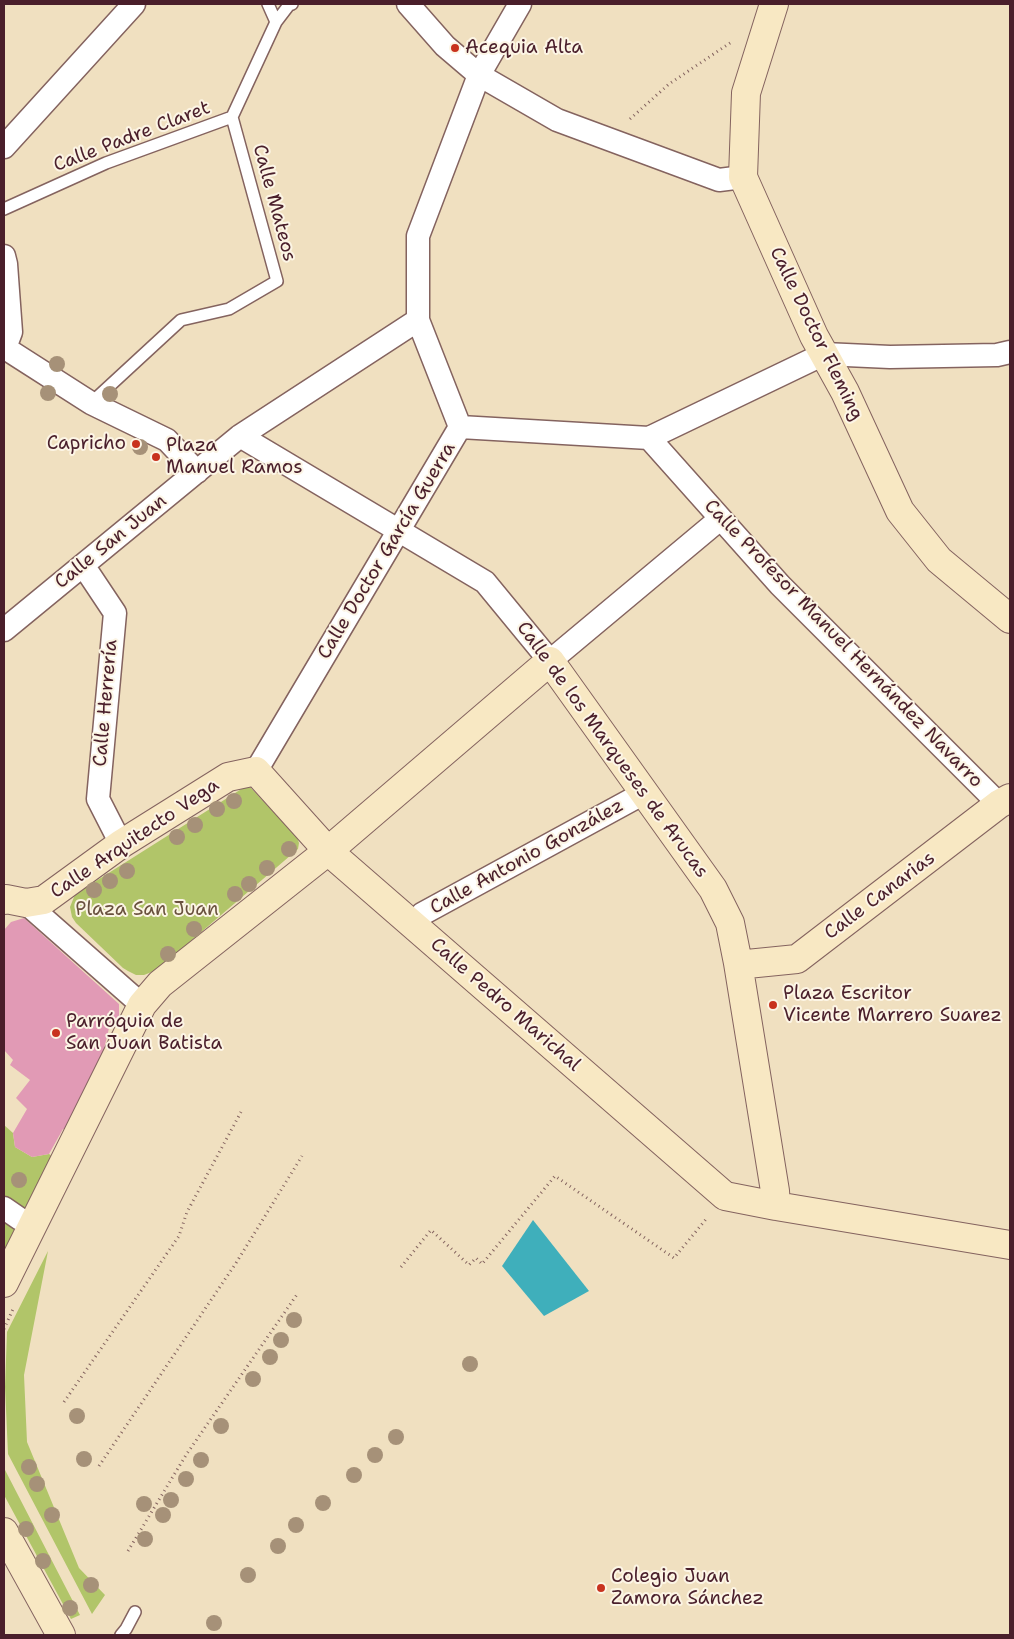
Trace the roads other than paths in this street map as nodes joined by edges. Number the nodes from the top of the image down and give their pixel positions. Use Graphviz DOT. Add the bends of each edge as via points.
graph roads {
  1 [pos="134,4"];
  2 [pos="268,4"];
  3 [pos="292,4"];
  4 [pos="408,4"];
  5 [pos="520,4"];
  6 [pos="774,4"];
  7 [pos="276,22"];
  8 [pos="480,75"];
  9 [pos="232,117"];
  10 [pos="4,147"];
  11 [pos="743,177"];
  12 [pos="4,209"];
  13 [pos="4,256"];
  14 [pos="418,320"];
  15 [pos="4,348"];
  16 [pos="1010,352"];
  17 [pos="824,354"];
  18 [pos="91,403"];
  19 [pos="460,428"];
  20 [pos="240,436"];
  21 [pos="648,438"];
  22 [pos="197,472"];
  23 [pos="720,519"];
  24 [pos="400,531"];
  25 [pos="83,565"];
  26 [pos="1010,620"];
  27 [pos="4,630"];
  28 [pos="550,661"];
  29 [pos="256,771"];
  30 [pos="644,793"];
  31 [pos="1005,802"];
  32 [pos="121,844"];
  33 [pos="328,851"];
  34 [pos="17,900"];
  35 [pos="413,924"];
  36 [pos="738,962"];
  37 [pos="142,1005"];
  38 [pos="776,1206"];
  39 [pos="1010,1245"];
  40 [pos="4,1282"];
  41 [pos="4,1532"];
  42 [pos="135,1612"];
  43 [pos="61,1635"];
  44 [pos="121,1635"];
  1 -- 10 [label="street"];
  2 -- 7 [label="lane"];
  3 -- 7 [label="lane, Calle Padre Claret"];
  4 -- 8 [label="street" via="445,46"];
  5 -- 8 [label="street"];
  6 -- 11 [label="street, Calle Doctor Fleming" via="746,93"];
  7 -- 9 [label="lane, Calle Padre Claret"];
  8 -- 11 [label="street" via="556,120 719,180"];
  8 -- 14 [label="street" via="418,236"];
  9 -- 12 [label="lane, Calle Padre Claret" via="106,163"];
  9 -- 18 [label="lane, Calle Mateos" via="277,281 229,309 181,320"];
  11 -- 17 [label="street, Calle Doctor Fleming"];
  13 -- 15 [label="street" via="11,332"];
  14 -- 19 [label="street"];
  14 -- 20 [label="street, Calle San Juan"];
  15 -- 18 [label="street"];
  16 -- 17 [label="street" via="890,357"];
  17 -- 21 [label="street, Calle Doctor García Guerra"];
  17 -- 26 [label="street, Calle Doctor Fleming" via="900,511 939,560"];
  18 -- 22 [label="street" via="167,440"];
  19 -- 21 [label="street, Calle Doctor García Guerra"];
  19 -- 24 [label="street, Calle Doctor García Guerra"];
  20 -- 22 [label="street, Calle San Juan"];
  20 -- 24 [label="street, Calle de los Marqueses de Arucas"];
  21 -- 23 [label="street, Calle Profesor Manuel Hernández Navarro"];
  22 -- 25 [label="street, Calle San Juan"];
  23 -- 28 [label="street"];
  23 -- 31 [label="street, Calle Profesor Manuel Hernández Navarro" via="780,585"];
  24 -- 28 [label="street, Calle de los Marqueses de Arucas" via="485,582"];
  24 -- 29 [label="street, Calle Doctor García Guerra"];
  25 -- 27 [label="street, Calle San Juan"];
  25 -- 32 [label="street, Calle Herrería" via="114,613 98,799"];
  28 -- 30 [label="street, Calle de los Marqueses de Arucas"];
  28 -- 33 [label="street"];
  29 -- 32 [label="street, Calle Arquitecto Vega" via="228,778"];
  29 -- 33 [label="street, Calle Pedro Marichal"];
  30 -- 35 [label="street, Calle Antonio González" via="422,914"];
  30 -- 36 [label="street, Calle de los Marqueses de Arucas" via="713,889 730,923"];
  31 -- 36 [label="street, Calle Canarias" via="797,959"];
  32 -- 34 [label="street, Calle Arquitecto Vega"];
  33 -- 35 [label="street, Calle Pedro Marichal"];
  33 -- 37 [label="street" via="160,984"];
  34 -- 37 [label="street"];
  35 -- 38 [label="street, Calle Pedro Marichal" via="725,1196"];
  36 -- 38 [label="street, Calle de los Marqueses de Arucas"];
  37 -- 40 [label="street"];
  38 -- 39 [label="street, Calle Pedro Marichal"];
  41 -- 43 [label="street"];
  42 -- 44 [label="lane"];
}
